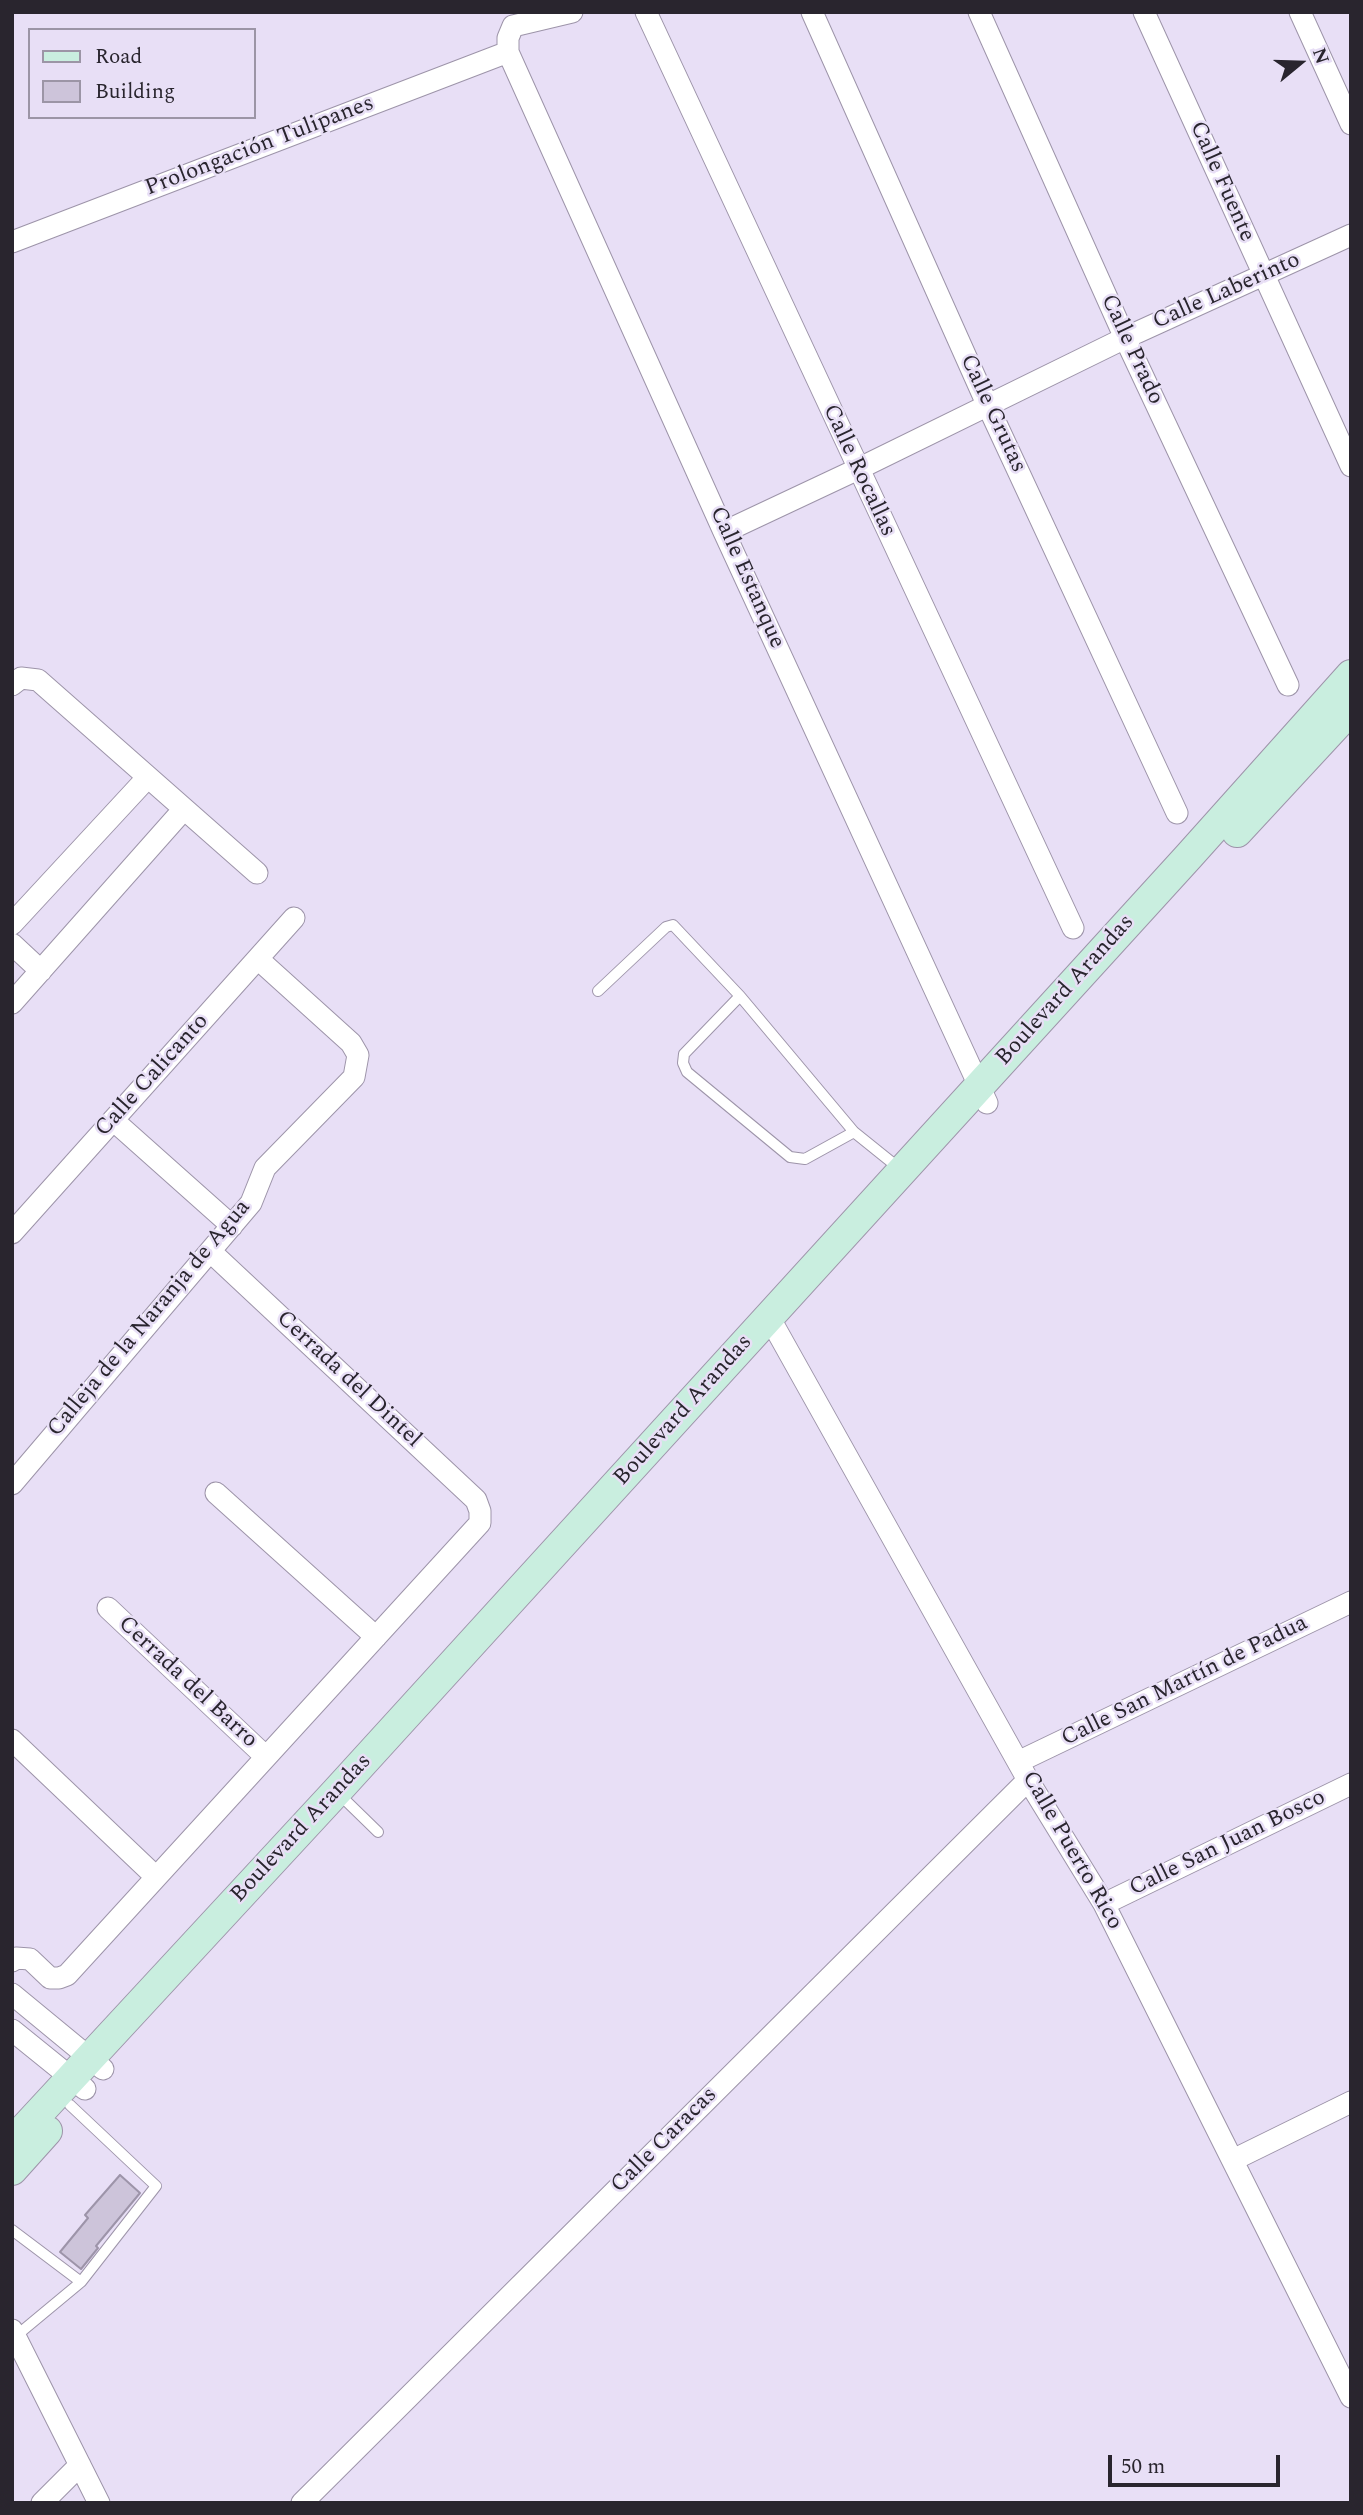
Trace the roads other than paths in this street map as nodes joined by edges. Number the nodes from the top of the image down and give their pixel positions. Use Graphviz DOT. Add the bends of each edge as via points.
graph roads {
  1 [pos="572,12"];
  2 [pos="646,12"];
  3 [pos="812,12"];
  4 [pos="979,12"];
  5 [pos="1144,12"];
  6 [pos="1300,12"];
  7 [pos="508,52"];
  8 [pos="1351,124"];
  9 [pos="1351,235"];
  10 [pos="12,242"];
  11 [pos="1263,275"];
  12 [pos="1125,338"];
  13 [pos="987,404"];
  14 [pos="1351,466"];
  15 [pos="858,469"];
  16 [pos="724,531"];
  17 [pos="1351,675"];
  18 [pos="17,682"];
  19 [pos="1288,685"];
  20 [pos="1351,709"];
  21 [pos="148,778"];
  22 [pos="184,809"];
  23 [pos="1177,813"];
  24 [pos="257,873"];
  25 [pos="294,918"];
  26 [pos="12,924"];
  27 [pos="1073,928"];
  28 [pos="12,944"];
  29 [pos="258,959"];
  30 [pos="41,971"];
  31 [pos="598,991"];
  32 [pos="740,996"];
  33 [pos="12,1003"];
  34 [pos="983,1095"];
  35 [pos="113,1120"];
  36 [pos="854,1132"];
  37 [pos="902,1171"];
  38 [pos="232,1227"];
  39 [pos="12,1233"];
  40 [pos="211,1252"];
  41 [pos="773,1324"];
  42 [pos="12,1484"];
  43 [pos="216,1493"];
  44 [pos="1351,1602"];
  45 [pos="108,1608"];
  46 [pos="376,1637"];
  47 [pos="12,1740"];
  48 [pos="265,1757"];
  49 [pos="1024,1770"];
  50 [pos="1351,1784"];
  51 [pos="342,1797"];
  52 [pos="378,1832"];
  53 [pos="156,1877"];
  54 [pos="1104,1904"];
  55 [pos="12,1961"];
  56 [pos="12,1994"];
  57 [pos="12,2030"];
  58 [pos="84,2079"];
  59 [pos="1351,2102"];
  60 [pos="12,2141"];
  61 [pos="1233,2160"];
  62 [pos="12,2170"];
  63 [pos="12,2230"];
  64 [pos="81,2282"];
  65 [pos="14,2333"];
  66 [pos="1351,2397"];
  67 [pos="80,2465"];
  68 [pos="42,2503"];
  69 [pos="99,2503"];
  70 [pos="302,2503"];
  1 -- 7 [label="street" via="513,26"];
  2 -- 15 [label="street, Calle Rocallas"];
  3 -- 13 [label="street, Calle Grutas"];
  4 -- 12 [label="street, Calle Prado"];
  5 -- 11 [label="street, Calle Fuente"];
  6 -- 8 [label="street"];
  7 -- 10 [label="street, Prolongación Tulipanes"];
  7 -- 16 [label="street, Calle Estanque"];
  9 -- 11 [label="street, Calle Laberinto"];
  11 -- 12 [label="street, Calle Laberinto"];
  11 -- 14 [label="street, Calle Fuente"];
  12 -- 13 [label="street, Calle Laberinto"];
  12 -- 19 [label="street, Calle Prado"];
  13 -- 15 [label="street, Calle Laberinto"];
  13 -- 23 [label="street, Calle Grutas"];
  15 -- 16 [label="street, Calle Laberinto"];
  15 -- 27 [label="street, Calle Rocallas"];
  16 -- 34 [label="street, Calle Estanque"];
  17 -- 34 [label="main road, Boulevard Arandas"];
  18 -- 21 [label="street" via="38,680"];
  20 -- 34 [label="main road, Boulevard Arandas"];
  21 -- 22 [label="street"];
  21 -- 26 [label="street"];
  22 -- 24 [label="street"];
  22 -- 30 [label="street"];
  25 -- 29 [label="street, Calle Calicanto"];
  28 -- 30 [label="street"];
  29 -- 35 [label="street, Calle Calicanto"];
  29 -- 38 [label="street, Calleja de la Naranja de Agua" via="351,1043 358,1055 354,1077 265,1168 251,1203"];
  30 -- 33 [label="street"];
  31 -- 32 [label="lane" via="673,925"];
  32 -- 36 [label="lane"];
  32 -- 36 [label="lane" via="684,1054 687,1072 790,1157 805,1159"];
  34 -- 37 [label="main road, Boulevard Arandas"];
  34 -- 41 [label="main road, Boulevard Arandas"];
  35 -- 38 [label="street"];
  35 -- 39 [label="street, Calle Calicanto"];
  36 -- 37 [label="lane"];
  37 -- 41 [label="main road, Boulevard Arandas"];
  38 -- 40 [label="street, Calleja de la Naranja de Agua"];
  40 -- 42 [label="street, Calleja de la Naranja de Agua"];
  40 -- 46 [label="street, Cerrada del Dintel" via="476,1500 480,1523"];
  41 -- 49 [label="street, Calle Puerto Rico"];
  41 -- 51 [label="main road, Boulevard Arandas"];
  43 -- 46 [label="street"];
  44 -- 49 [label="street, Calle San Martín de Padua"];
  45 -- 48 [label="street, Cerrada del Barro"];
  46 -- 48 [label="street"];
  47 -- 53 [label="street"];
  48 -- 53 [label="street"];
  49 -- 54 [label="street, Calle Puerto Rico"];
  49 -- 70 [label="street, Calle Caracas"];
  50 -- 54 [label="street, Calle San Juan Bosco"];
  51 -- 52 [label="lane"];
  51 -- 58 [label="main road, Boulevard Arandas"];
  53 -- 55 [label="street" via="67,1975 50,1978 30,1959"];
  54 -- 61 [label="street, Calle Puerto Rico"];
  56 -- 58 [label="street"];
  57 -- 58 [label="street"];
  58 -- 60 [label="main road, Boulevard Arandas"];
  58 -- 62 [label="main road, Boulevard Arandas"];
  58 -- 64 [label="lane" via="156,2186"];
  59 -- 61 [label="street"];
  61 -- 66 [label="street, Calle Puerto Rico"];
  63 -- 64 [label="lane"];
  64 -- 65 [label="lane"];
  65 -- 67 [label="street"];
  67 -- 68 [label="street"];
  67 -- 69 [label="street"];
}
